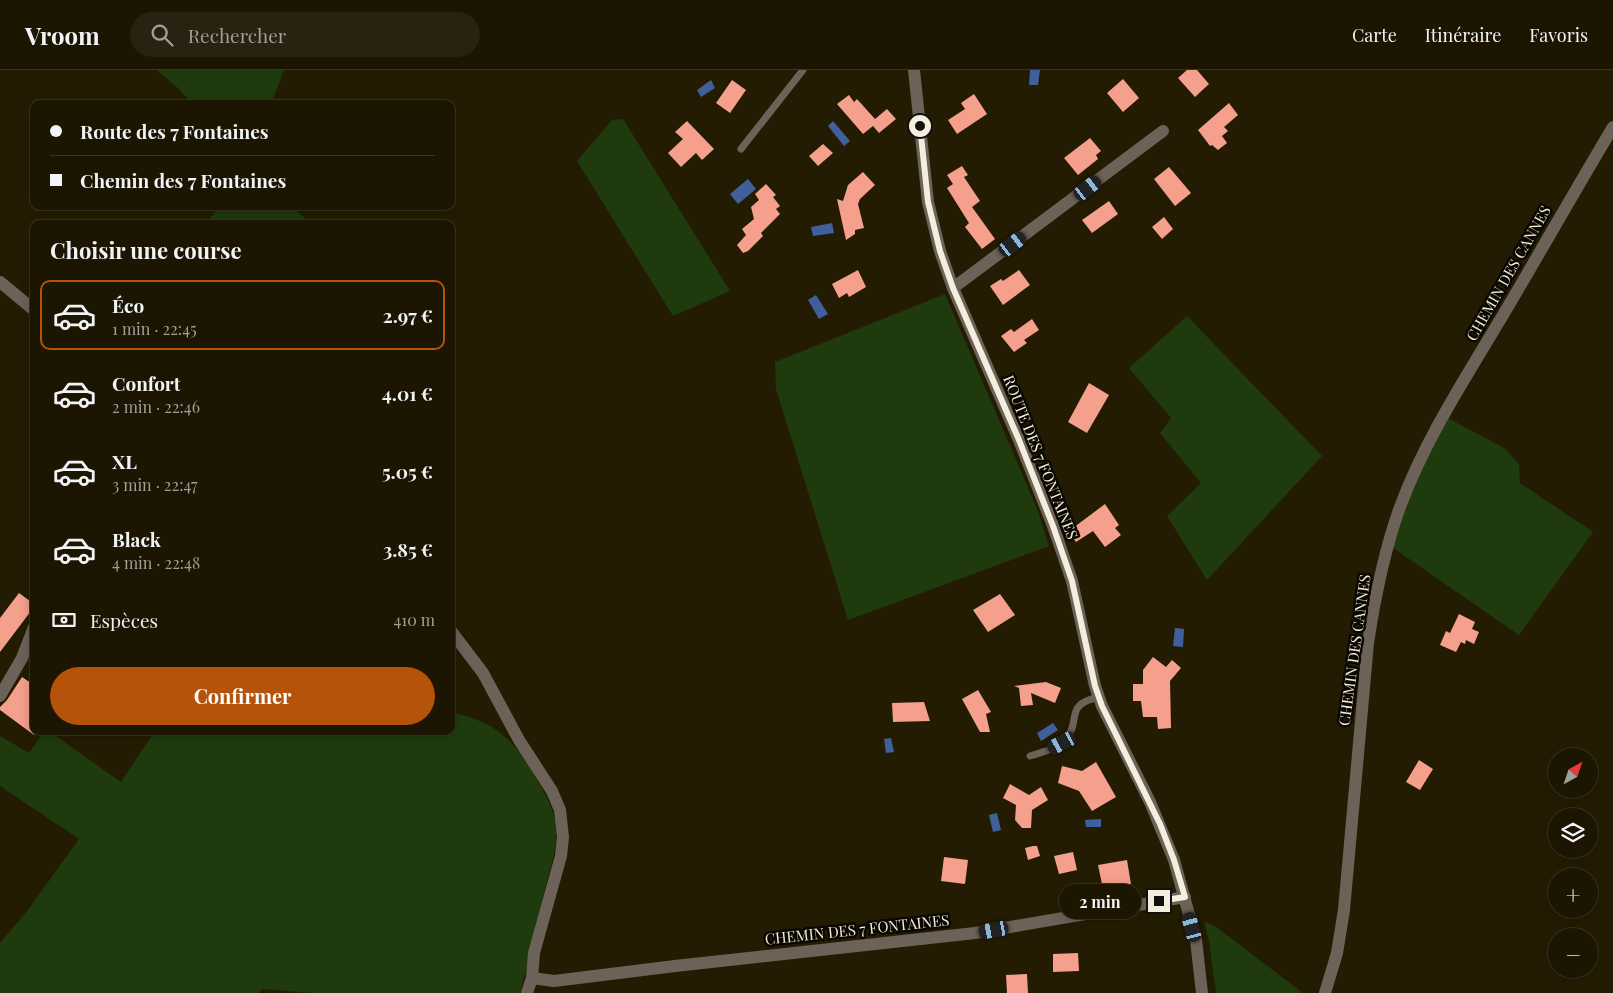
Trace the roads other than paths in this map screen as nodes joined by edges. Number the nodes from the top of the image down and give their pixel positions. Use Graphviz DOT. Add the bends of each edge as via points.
graph roads {
  1 [pos="803,70"];
  2 [pos="914,70"];
  3 [pos="1613,127"];
  4 [pos="1162,131"];
  5 [pos="741,149"];
  6 [pos="0,282"];
  7 [pos="953,288"];
  8 [pos="30,307"];
  9 [pos="455,636"];
  10 [pos="30,638"];
  11 [pos="0,696"];
  12 [pos="1099,697"];
  13 [pos="1030,756"];
  14 [pos="1185,897"];
  15 [pos="532,978"];
  16 [pos="527,993"];
  17 [pos="1202,993"];
  18 [pos="1326,993"];
  1 -- 5 [label="lane"];
  2 -- 7 [label="street, ROUTE DES 7 FONTAINES" via="928,202"];
  3 -- 18 [label="street, CHEMIN DES CANNES" via="1448,406 1419,462 1391,534 1368,643 1344,910"];
  4 -- 7 [label="street"];
  6 -- 8 [label="street"];
  7 -- 12 [label="street, ROUTE DES 7 FONTAINES" via="1053,526 1072,581"];
  9 -- 15 [label="street" via="483,673 560,810 563,832 561,856 534,953"];
  10 -- 11 [label="street"];
  12 -- 13 [label="lane" via="1088,699 1077,707 1070,732 1062,743"];
  12 -- 14 [label="street, ROUTE DES 7 FONTAINES" via="1160,824"];
  14 -- 15 [label="street, CHEMIN DES 7 FONTAINES" via="975,933 554,981"];
  14 -- 17 [label="street, ROUTE DES 7 FONTAINES" via="1196,940"];
  15 -- 16 [label="street"];
}
